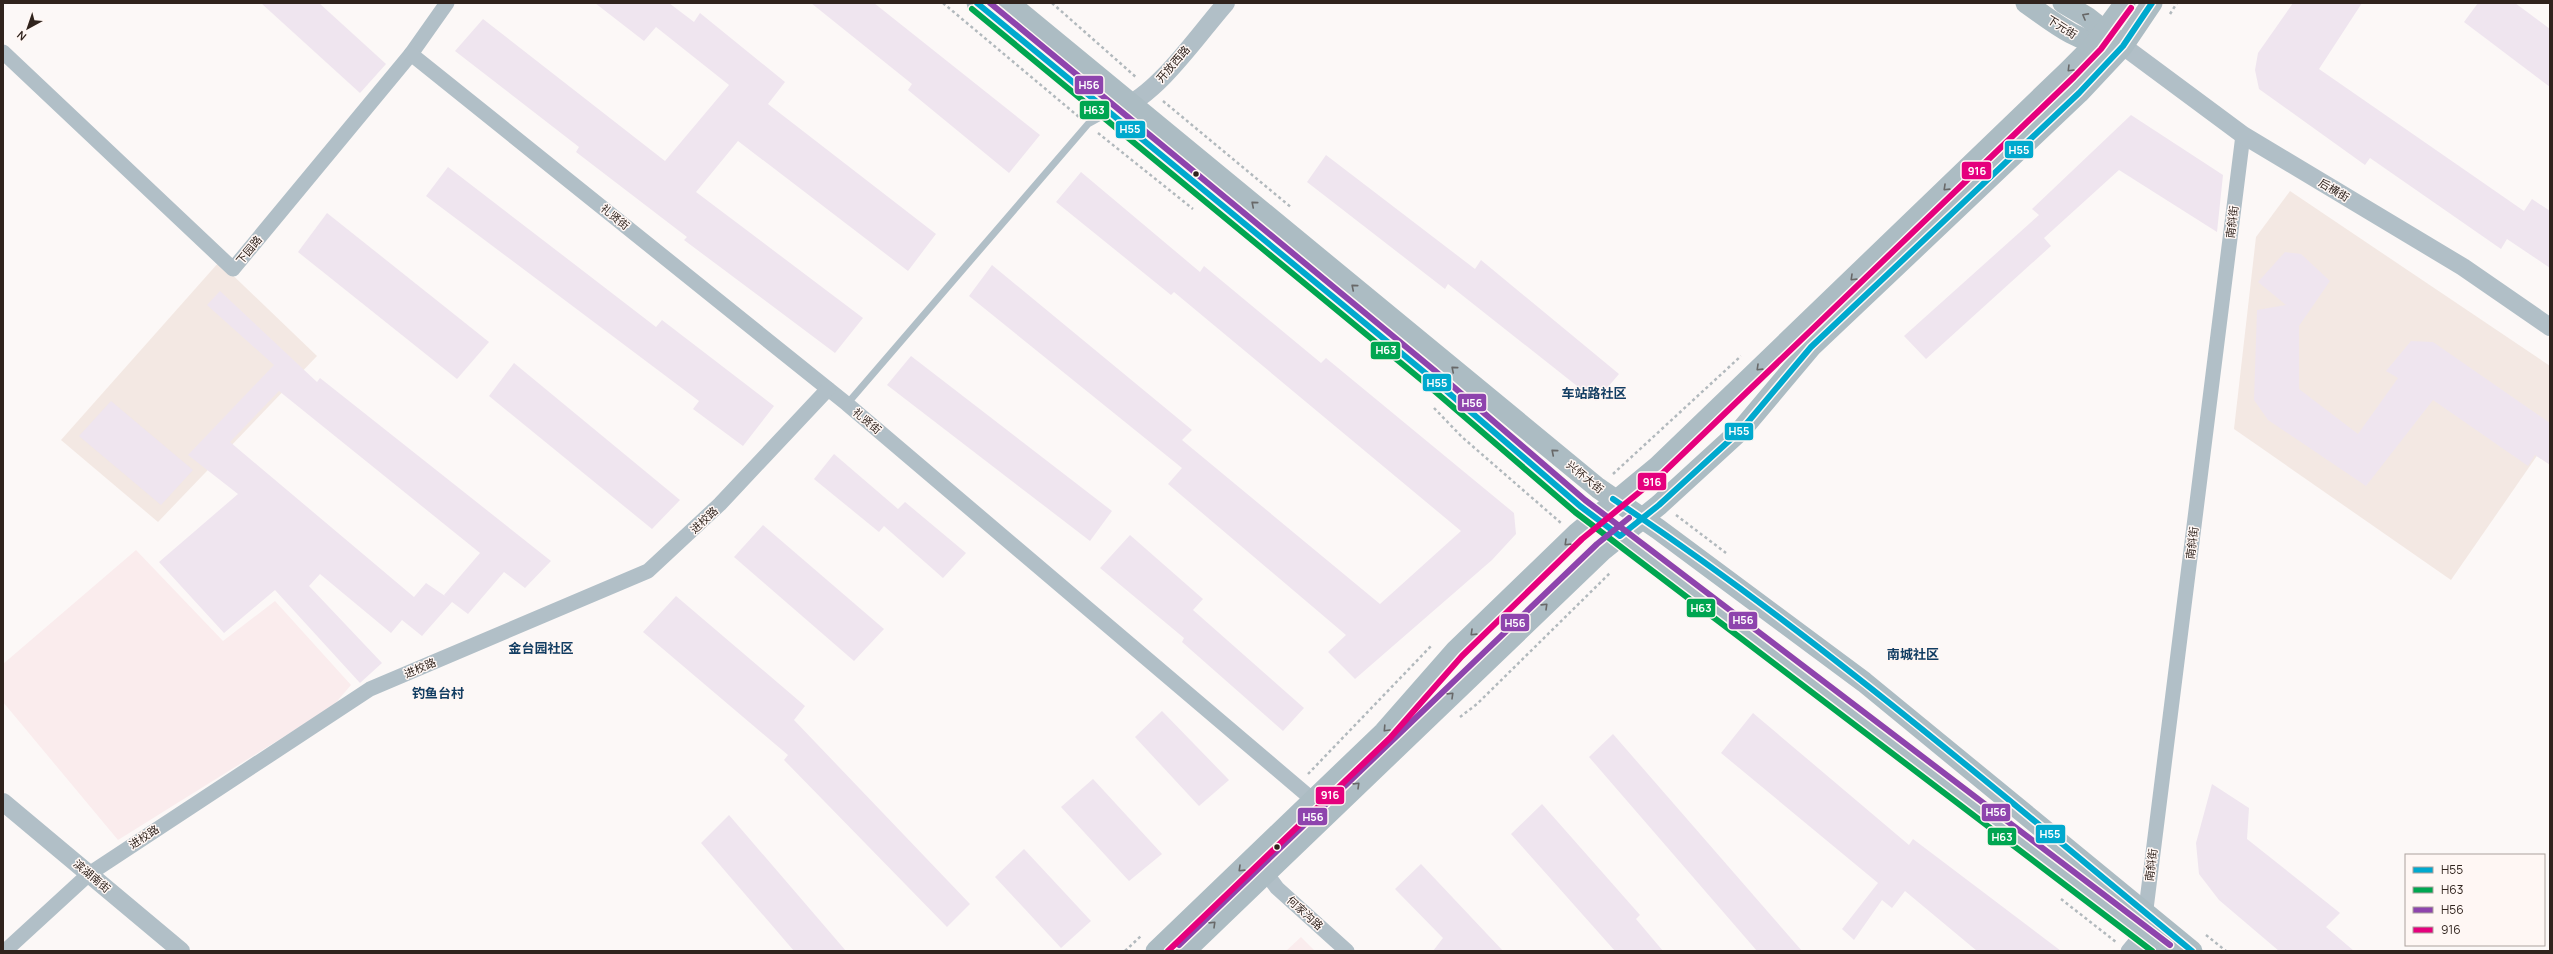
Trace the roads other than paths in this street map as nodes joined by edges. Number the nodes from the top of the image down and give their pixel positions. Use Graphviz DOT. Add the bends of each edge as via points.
graph roads {
  1 [pos="447,3"];
  2 [pos="977,3"];
  3 [pos="1009,3"];
  4 [pos="1226,3"];
  5 [pos="2026,3"];
  6 [pos="2063,3"];
  7 [pos="2126,3"];
  8 [pos="2152,3"];
  9 [pos="2100,37"];
  10 [pos="2123,46"];
  11 [pos="3,52"];
  12 [pos="411,54"];
  13 [pos="1132,104"];
  14 [pos="1110,112"];
  15 [pos="2243,135"];
  16 [pos="2550,327"];
  17 [pos="828,389"];
  18 [pos="847,404"];
  19 [pos="1617,502"];
  20 [pos="1597,518"];
  21 [pos="1641,518"];
  22 [pos="1620,536"];
  23 [pos="1313,800"];
  24 [pos="3,802"];
  25 [pos="1266,873"];
  26 [pos="89,874"];
  27 [pos="2145,933"];
  28 [pos="5,951"];
  29 [pos="181,951"];
  30 [pos="1156,951"];
  31 [pos="1185,951"];
  32 [pos="1347,951"];
  33 [pos="2128,951"];
  34 [pos="2165,951"];
  35 [pos="2192,951"];
  1 -- 12 [label="street, 下园路"];
  2 -- 14 [label="main road, 兴怀大街"];
  3 -- 13 [label="main road, 兴怀大街"];
  4 -- 13 [label="street, 开放西路" via="1150,90"];
  5 -- 9 [label="main road, 下元街" via="2073,35"];
  9 -- 6 [label="main road, 下元街, one-way"];
  7 -- 9 [label="main road"];
  8 -- 10 [label="main road"];
  9 -- 10 [label="main road, 下元街"];
  9 -- 19 [label="main road, one-way" via="1669,455"];
  10 -- 15 [label="street, 后横街"];
  10 -- 21 [label="main road" via="2079,93 1811,347 1742,429"];
  11 -- 12 [label="street, 下园路" via="233,269"];
  12 -- 17 [label="street, 礼贤街"];
  13 -- 14 [label="street, 开放西路"];
  19 -- 13 [label="main road, 兴怀大街, one-way"];
  14 -- 18 [label="lane" via="1088,124"];
  14 -- 20 [label="main road, 兴怀大街"];
  15 -- 16 [label="street, 后横街" via="2463,267"];
  15 -- 27 [label="street, 南斜街"];
  17 -- 18 [label="street, 礼贤街"];
  17 -- 26 [label="street, 进校路" via="720,504 648,571 370,689"];
  18 -- 23 [label="street, 礼贤街"];
  19 -- 20 [label="main road"];
  19 -- 21 [label="main road, 兴怀大街"];
  20 -- 22 [label="main road, 兴怀大街"];
  20 -- 23 [label="main road, one-way" via="1577,533 1456,650 1384,732"];
  21 -- 22 [label="main road"];
  21 -- 27 [label="main road, 兴怀大街" via="1864,682"];
  25 -- 22 [label="main road, one-way"];
  22 -- 27 [label="main road, 兴怀大街"];
  23 -- 30 [label="main road, one-way"];
  24 -- 26 [label="street, 滨湖南街"];
  31 -- 25 [label="main road, one-way"];
  25 -- 32 [label="street, 何家沟路" via="1277,888"];
  26 -- 28 [label="street, 进校路"];
  26 -- 29 [label="street, 滨湖南街"];
  27 -- 33 [label="street"];
  27 -- 34 [label="main road, 兴怀大街"];
  27 -- 35 [label="main road, 兴怀大街"];
}
